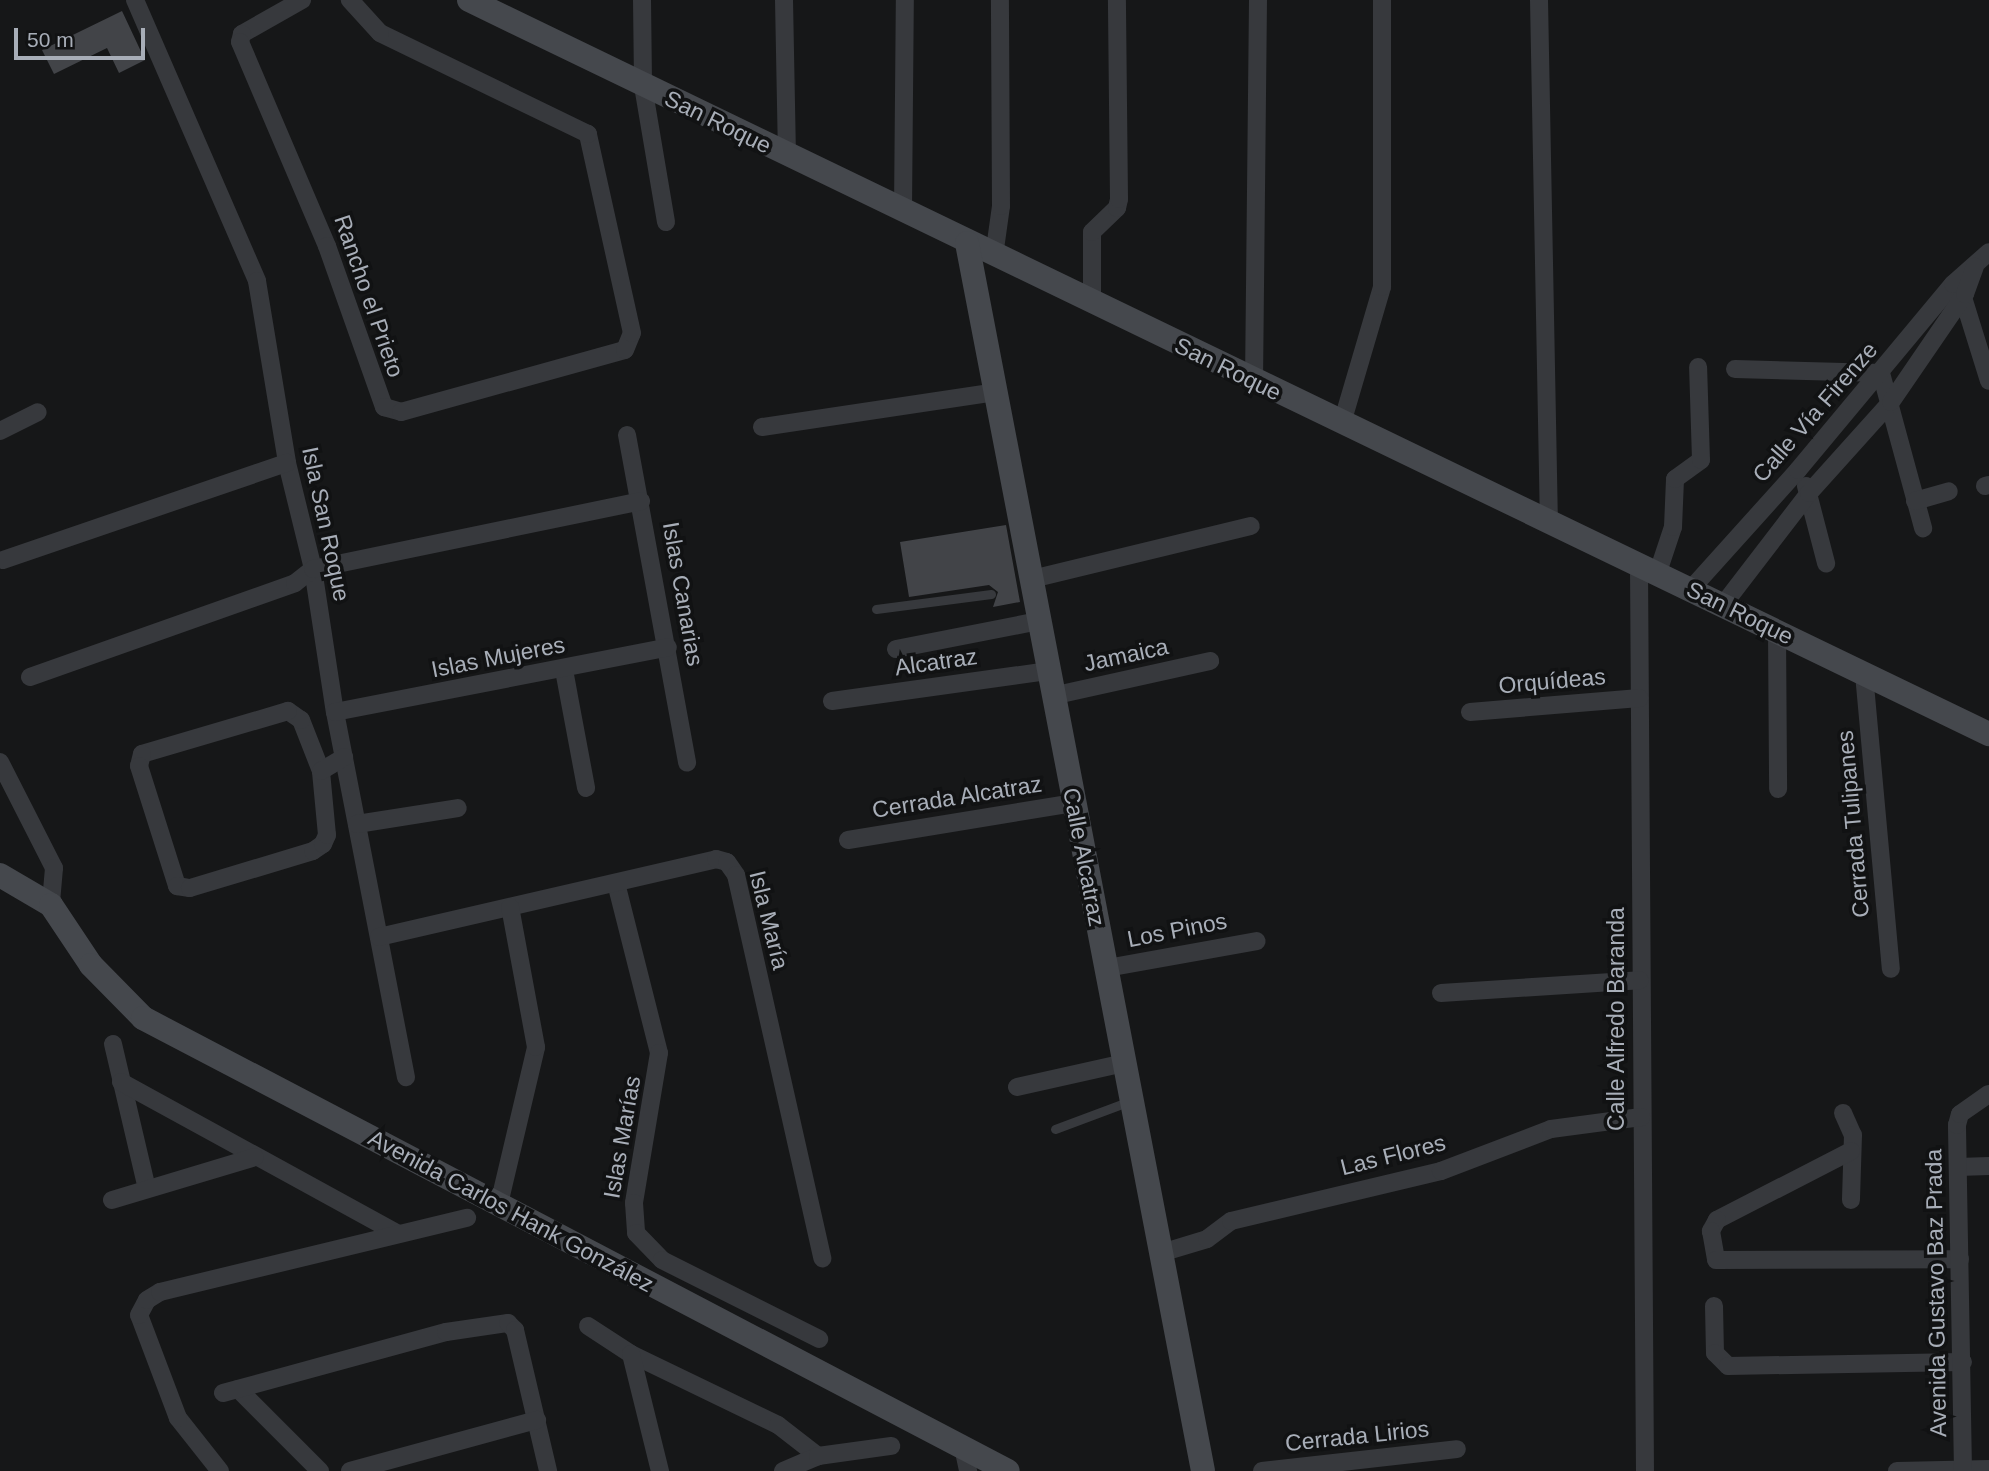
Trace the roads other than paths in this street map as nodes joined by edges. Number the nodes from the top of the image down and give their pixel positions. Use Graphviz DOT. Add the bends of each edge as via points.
graph roads {
  1 [pos="135,0"];
  2 [pos="302,0"];
  3 [pos="350,0"];
  4 [pos="469,0"];
  5 [pos="642,0"];
  6 [pos="784,0"];
  7 [pos="905,0"];
  8 [pos="1000,0"];
  9 [pos="1117,0"];
  10 [pos="1258,0"];
  11 [pos="1382,0"];
  12 [pos="1539,0"];
  13 [pos="643,86"];
  14 [pos="788,155"];
  15 [pos="903,209"];
  16 [pos="666,222"];
  17 [pos="967,243"];
  18 [pos="1989,252"];
  19 [pos="994,256"];
  20 [pos="1959,289"];
  21 [pos="1092,303"];
  22 [pos="1698,367"];
  23 [pos="1735,369"];
  24 [pos="1881,373"];
  25 [pos="1989,381"];
  26 [pos="1254,382"];
  27 [pos="995,392"];
  28 [pos="1891,402"];
  29 [pos="38,412"];
  30 [pos="1342,422"];
  31 [pos="762,427"];
  32 [pos="0,431"];
  33 [pos="627,435"];
  34 [pos="287,463"];
  35 [pos="1798,470"];
  36 [pos="1949,491"];
  37 [pos="1809,493"];
  38 [pos="641,501"];
  39 [pos="1916,501"];
  40 [pos="1549,524"];
  41 [pos="1251,526"];
  42 [pos="1923,528"];
  43 [pos="3,560"];
  44 [pos="1826,563"];
  45 [pos="313,569"];
  46 [pos="1648,571"];
  47 [pos="1025,585"];
  48 [pos="1691,589"];
  49 [pos="991,594"];
  50 [pos="1723,605"];
  51 [pos="876,609"];
  52 [pos="1039,621"];
  53 [pos="1777,631"];
  54 [pos="668,647"];
  55 [pos="896,649"];
  56 [pos="1210,661"];
  57 [pos="564,670"];
  58 [pos="1047,671"];
  59 [pos="1864,674"];
  60 [pos="30,677"];
  61 [pos="1052,696"];
  62 [pos="1639,698"];
  63 [pos="832,701"];
  64 [pos="335,712"];
  65 [pos="1470,712"];
  66 [pos="1989,733"];
  67 [pos="344,757"];
  68 [pos="0,762"];
  69 [pos="687,763"];
  70 [pos="321,771"];
  71 [pos="586,788"];
  72 [pos="1778,789"];
  73 [pos="1073,803"];
  74 [pos="458,808"];
  75 [pos="357,824"];
  76 [pos="848,840"];
  77 [pos="0,875"];
  78 [pos="616,883"];
  79 [pos="51,905"];
  80 [pos="510,907"];
  81 [pos="379,937"];
  82 [pos="1256,941"];
  83 [pos="1107,968"];
  84 [pos="1891,969"];
  85 [pos="1640,979"];
  86 [pos="1441,993"];
  87 [pos="113,1044"];
  88 [pos="1125,1063"];
  89 [pos="406,1077"];
  90 [pos="121,1082"];
  91 [pos="1017,1087"];
  92 [pos="1989,1094"];
  93 [pos="1132,1100"];
  94 [pos="1843,1113"];
  95 [pos="1641,1117"];
  96 [pos="1055,1129"];
  97 [pos="1851,1151"];
  98 [pos="256,1157"];
  99 [pos="1989,1166"];
  100 [pos="1958,1167"];
  101 [pos="146,1189"];
  102 [pos="112,1200"];
  103 [pos="1850,1200"];
  104 [pos="499,1205"];
  105 [pos="467,1218"];
  106 [pos="397,1233"];
  107 [pos="1160,1253"];
  108 [pos="822,1258"];
  109 [pos="1961,1259"];
  110 [pos="1714,1306"];
  111 [pos="588,1326"];
  112 [pos="819,1339"];
  113 [pos="631,1354"];
  114 [pos="1963,1362"];
  115 [pos="537,1420"];
  116 [pos="891,1446"];
  117 [pos="1457,1449"];
  118 [pos="818,1457"];
  119 [pos="965,1459"];
  120 [pos="1989,1469"];
  121 [pos="1963,1470"];
  122 [pos="220,1471"];
  123 [pos="320,1471"];
  124 [pos="350,1471"];
  125 [pos="548,1471"];
  126 [pos="660,1471"];
  127 [pos="783,1471"];
  128 [pos="1008,1471"];
  129 [pos="1203,1471"];
  130 [pos="1262,1471"];
  131 [pos="1645,1471"];
  132 [pos="1897,1471"];
  1 -- 34 [label="street, Isla San Roque" via="257,281"];
  2 -- 3 [label="street, Rancho el Prieto" via="253,27 240,43 327,246 384,407 401,412 619,354 630,346 632,333 594,144 588,134 380,33"];
  4 -- 13 [label="main road, San Roque"];
  5 -- 13 [label="street"];
  6 -- 14 [label="street"];
  7 -- 15 [label="street"];
  8 -- 19 [label="street" via="1001,206"];
  9 -- 21 [label="street" via="1119,199 1118,208 1092,232"];
  10 -- 26 [label="street"];
  11 -- 30 [label="street" via="1381,297"];
  12 -- 40 [label="street"];
  13 -- 14 [label="main road, San Roque"];
  13 -- 16 [label="street"];
  14 -- 15 [label="main road, San Roque"];
  15 -- 17 [label="main road, San Roque"];
  17 -- 19 [label="main road, San Roque"];
  17 -- 27 [label="main road, Calle Alcatraz"];
  18 -- 20 [label="street, Calle Vía Firenze"];
  19 -- 21 [label="main road, San Roque"];
  20 -- 24 [label="street, Calle Vía Firenze"];
  20 -- 25 [label="street"];
  20 -- 28 [label="street, Calle Vía Firenze"];
  21 -- 26 [label="main road, San Roque"];
  22 -- 46 [label="street, Calle Alfredo Baranda" via="1701,460 1675,479 1673,527"];
  23 -- 24 [label="street"];
  24 -- 28 [label="street"];
  24 -- 35 [label="street, Calle Vía Firenze"];
  26 -- 30 [label="main road, San Roque"];
  27 -- 31 [label="street"];
  27 -- 47 [label="main road, Calle Alcatraz"];
  28 -- 37 [label="street, Calle Vía Firenze"];
  28 -- 39 [label="street"];
  29 -- 32 [label="street"];
  30 -- 40 [label="main road, San Roque"];
  33 -- 38 [label="street, Islas Canarias"];
  34 -- 43 [label="street"];
  34 -- 45 [label="street, Isla San Roque"];
  35 -- 37 [label="street"];
  35 -- 48 [label="street, Calle Vía Firenze"];
  36 -- 39 [label="street"];
  37 -- 44 [label="street"];
  37 -- 50 [label="street, Calle Vía Firenze"];
  38 -- 45 [label="street"];
  38 -- 54 [label="street, Islas Canarias"];
  39 -- 42 [label="street"];
  40 -- 46 [label="main road, San Roque"];
  41 -- 47 [label="street"];
  45 -- 60 [label="street" via="295,583"];
  45 -- 64 [label="street, Isla San Roque"];
  46 -- 48 [label="main road, San Roque"];
  46 -- 62 [label="street, Calle Alfredo Baranda"];
  47 -- 52 [label="main road, Calle Alcatraz"];
  48 -- 50 [label="main road, San Roque"];
  49 -- 51 [label="lane"];
  50 -- 53 [label="main road, San Roque"];
  52 -- 55 [label="street"];
  52 -- 58 [label="main road, Calle Alcatraz"];
  53 -- 59 [label="main road, San Roque"];
  53 -- 72 [label="street"];
  54 -- 57 [label="street, Islas Mujeres"];
  54 -- 69 [label="street, Islas Canarias"];
  56 -- 61 [label="street, Jamaica"];
  57 -- 64 [label="street, Islas Mujeres"];
  57 -- 71 [label="street"];
  58 -- 61 [label="main road, Calle Alcatraz"];
  58 -- 63 [label="street, Alcatraz"];
  59 -- 66 [label="main road, San Roque"];
  59 -- 84 [label="street, Cerrada Tulipanes"];
  61 -- 73 [label="main road, Calle Alcatraz"];
  62 -- 65 [label="street, Orquídeas"];
  62 -- 85 [label="street, Calle Alfredo Baranda"];
  64 -- 67 [label="street, Isla San Roque"];
  67 -- 70 [label="street"];
  67 -- 75 [label="street, Isla San Roque"];
  68 -- 79 [label="street" via="54,868"];
  70 -- 70 [label="street" via="327,835 323,844 313,851 190,888 177,886 139,766 142,754 288,711 301,720"];
  73 -- 76 [label="street, Cerrada Alcatraz"];
  73 -- 83 [label="main road, Calle Alcatraz"];
  74 -- 75 [label="street"];
  75 -- 81 [label="street, Isla San Roque"];
  77 -- 79 [label="main road"];
  78 -- 80 [label="street, Isla María"];
  78 -- 108 [label="street, Isla María" via="716,859 727,862 736,875"];
  78 -- 112 [label="street, Islas Marías" via="659,1053 634,1203 636,1233 662,1259"];
  79 -- 104 [label="main road, Avenida Carlos Hank González" via="91,965 143,1018"];
  80 -- 81 [label="street, Isla María"];
  80 -- 104 [label="street" via="536,1047"];
  81 -- 89 [label="street, Isla San Roque"];
  82 -- 83 [label="street, Los Pinos"];
  83 -- 88 [label="main road, Calle Alcatraz"];
  85 -- 86 [label="street"];
  85 -- 95 [label="street, Calle Alfredo Baranda"];
  87 -- 90 [label="street"];
  88 -- 91 [label="street"];
  88 -- 93 [label="main road, Calle Alcatraz"];
  90 -- 98 [label="street"];
  90 -- 101 [label="street"];
  92 -- 100 [label="street, Avenida Gustavo Baz Prada" via="1959,1114"];
  93 -- 96 [label="lane"];
  93 -- 107 [label="main road, Calle Alcatraz"];
  94 -- 97 [label="street" via="1853,1135"];
  95 -- 107 [label="street, Las Flores" via="1551,1129 1441,1171 1231,1221 1207,1238"];
  95 -- 131 [label="street, Calle Alfredo Baranda"];
  97 -- 103 [label="street"];
  97 -- 109 [label="street" via="1717,1220 1711,1231 1716,1260"];
  98 -- 101 [label="street"];
  98 -- 106 [label="street"];
  99 -- 100 [label="street"];
  100 -- 109 [label="street, Avenida Gustavo Baz Prada"];
  101 -- 102 [label="street"];
  104 -- 119 [label="main road, Avenida Carlos Hank González"];
  105 -- 106 [label="street"];
  106 -- 122 [label="street" via="160,1292 147,1300 139,1315 178,1418"];
  107 -- 129 [label="main road, Calle Alcatraz"];
  109 -- 114 [label="street, Avenida Gustavo Baz Prada"];
  110 -- 114 [label="street" via="1715,1353 1728,1366"];
  111 -- 113 [label="street"];
  113 -- 118 [label="street" via="778,1424"];
  113 -- 126 [label="street"];
  114 -- 121 [label="street, Avenida Gustavo Baz Prada"];
  115 -- 123 [label="street" via="515,1331 508,1323 446,1332 230,1391"];
  115 -- 124 [label="street"];
  115 -- 125 [label="street"];
  116 -- 118 [label="street"];
  117 -- 130 [label="street, Cerrada Lirios"];
  118 -- 127 [label="street"];
  119 -- 128 [label="main road, Avenida Carlos Hank González"];
  120 -- 121 [label="street"];
  121 -- 132 [label="street"];
}
